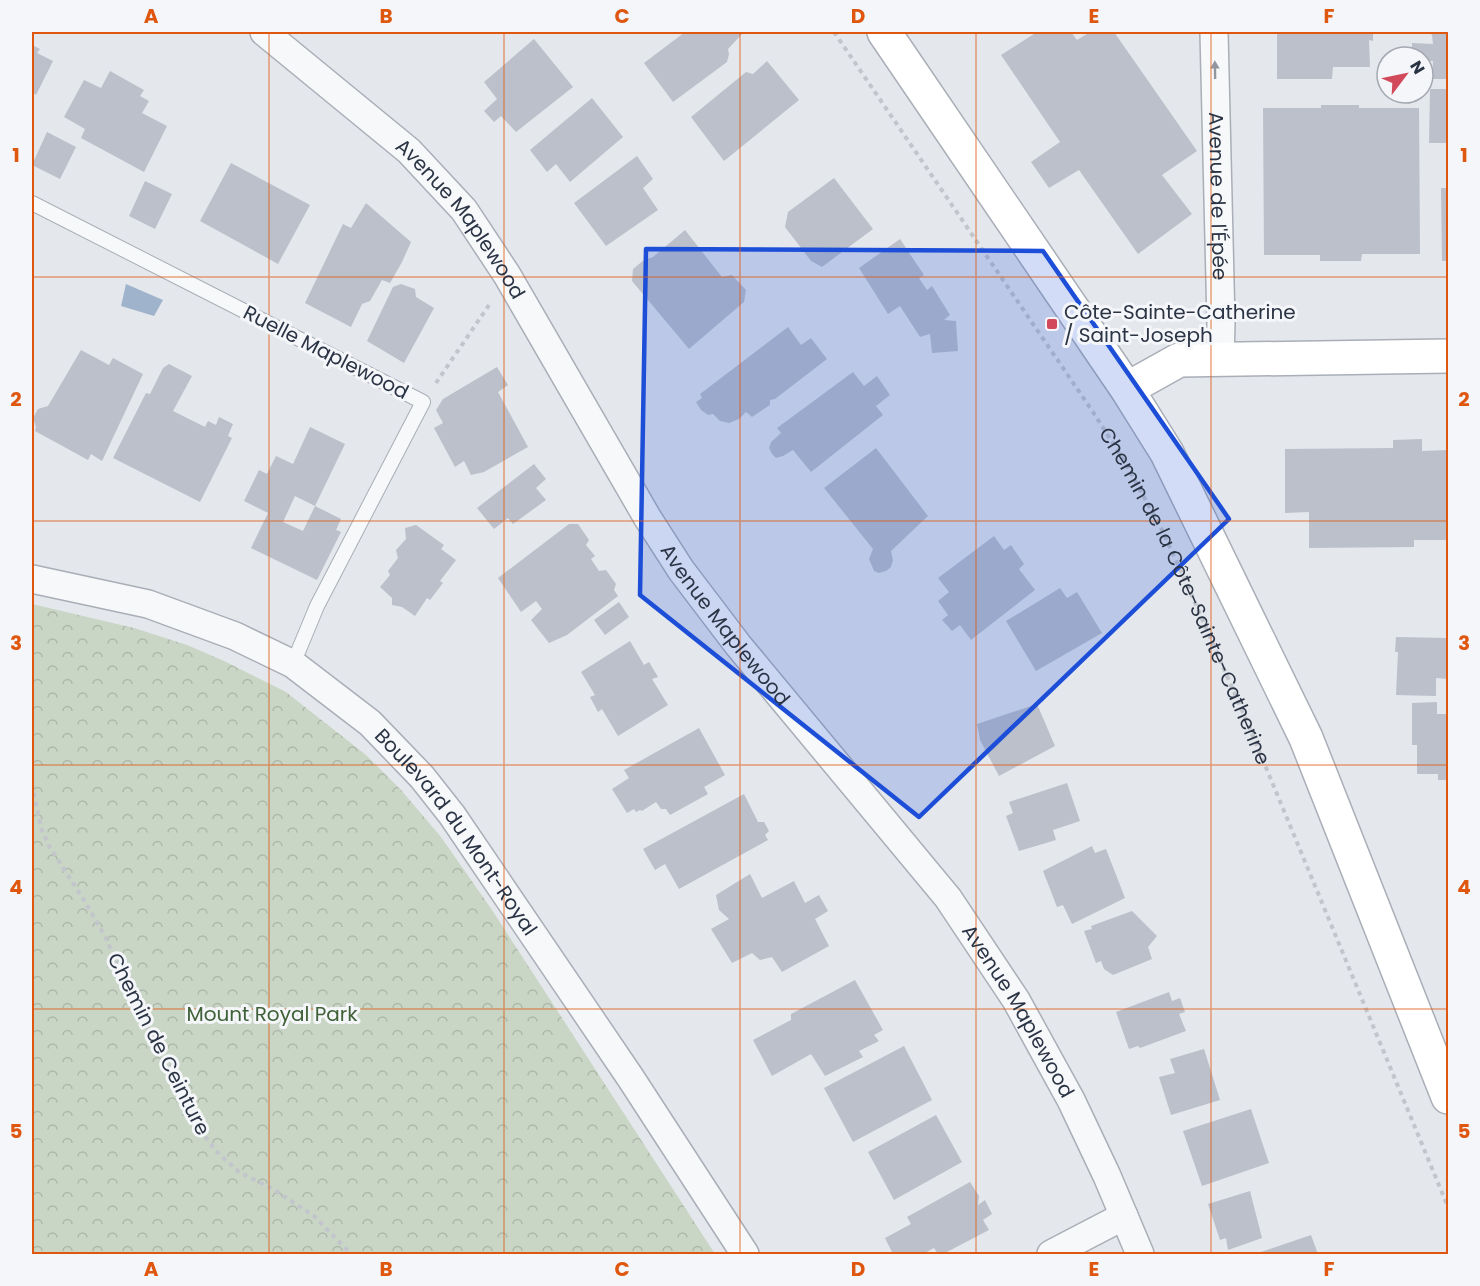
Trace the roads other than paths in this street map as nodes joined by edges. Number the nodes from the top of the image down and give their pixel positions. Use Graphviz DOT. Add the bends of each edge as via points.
graph roads {
  1 [pos="264,32"];
  2 [pos="884,32"];
  3 [pos="1214,32"];
  4 [pos="32,203"];
  5 [pos="1449,356"];
  6 [pos="1220,360"];
  7 [pos="1127,389"];
  8 [pos="32,579"];
  9 [pos="293,664"];
  10 [pos="1449,1097"];
  11 [pos="1124,1216"];
  12 [pos="745,1254"];
  13 [pos="1051,1254"];
  14 [pos="1140,1254"];
  1 -- 11 [label="street, Avenue Maplewood" via="409,151 464,210 507,275 681,570 738,645 948,898 1016,1000 1071,1100"];
  2 -- 7 [label="main road"];
  6 -- 3 [label="street, Avenue de l'Épée, one-way"];
  4 -- 9 [label="lane, Ruelle Maplewood" via="423,402 317,606"];
  5 -- 6 [label="main road"];
  6 -- 7 [label="main road" via="1179,360"];
  7 -- 10 [label="main road" via="1167,453 1306,738"];
  8 -- 9 [label="street, Boulevard du Mont-Royal" via="148,604 235,636"];
  9 -- 12 [label="street, Boulevard du Mont-Royal" via="370,723 452,815"];
  11 -- 13 [label="street"];
  11 -- 14 [label="street, Avenue Maplewood"];
}
